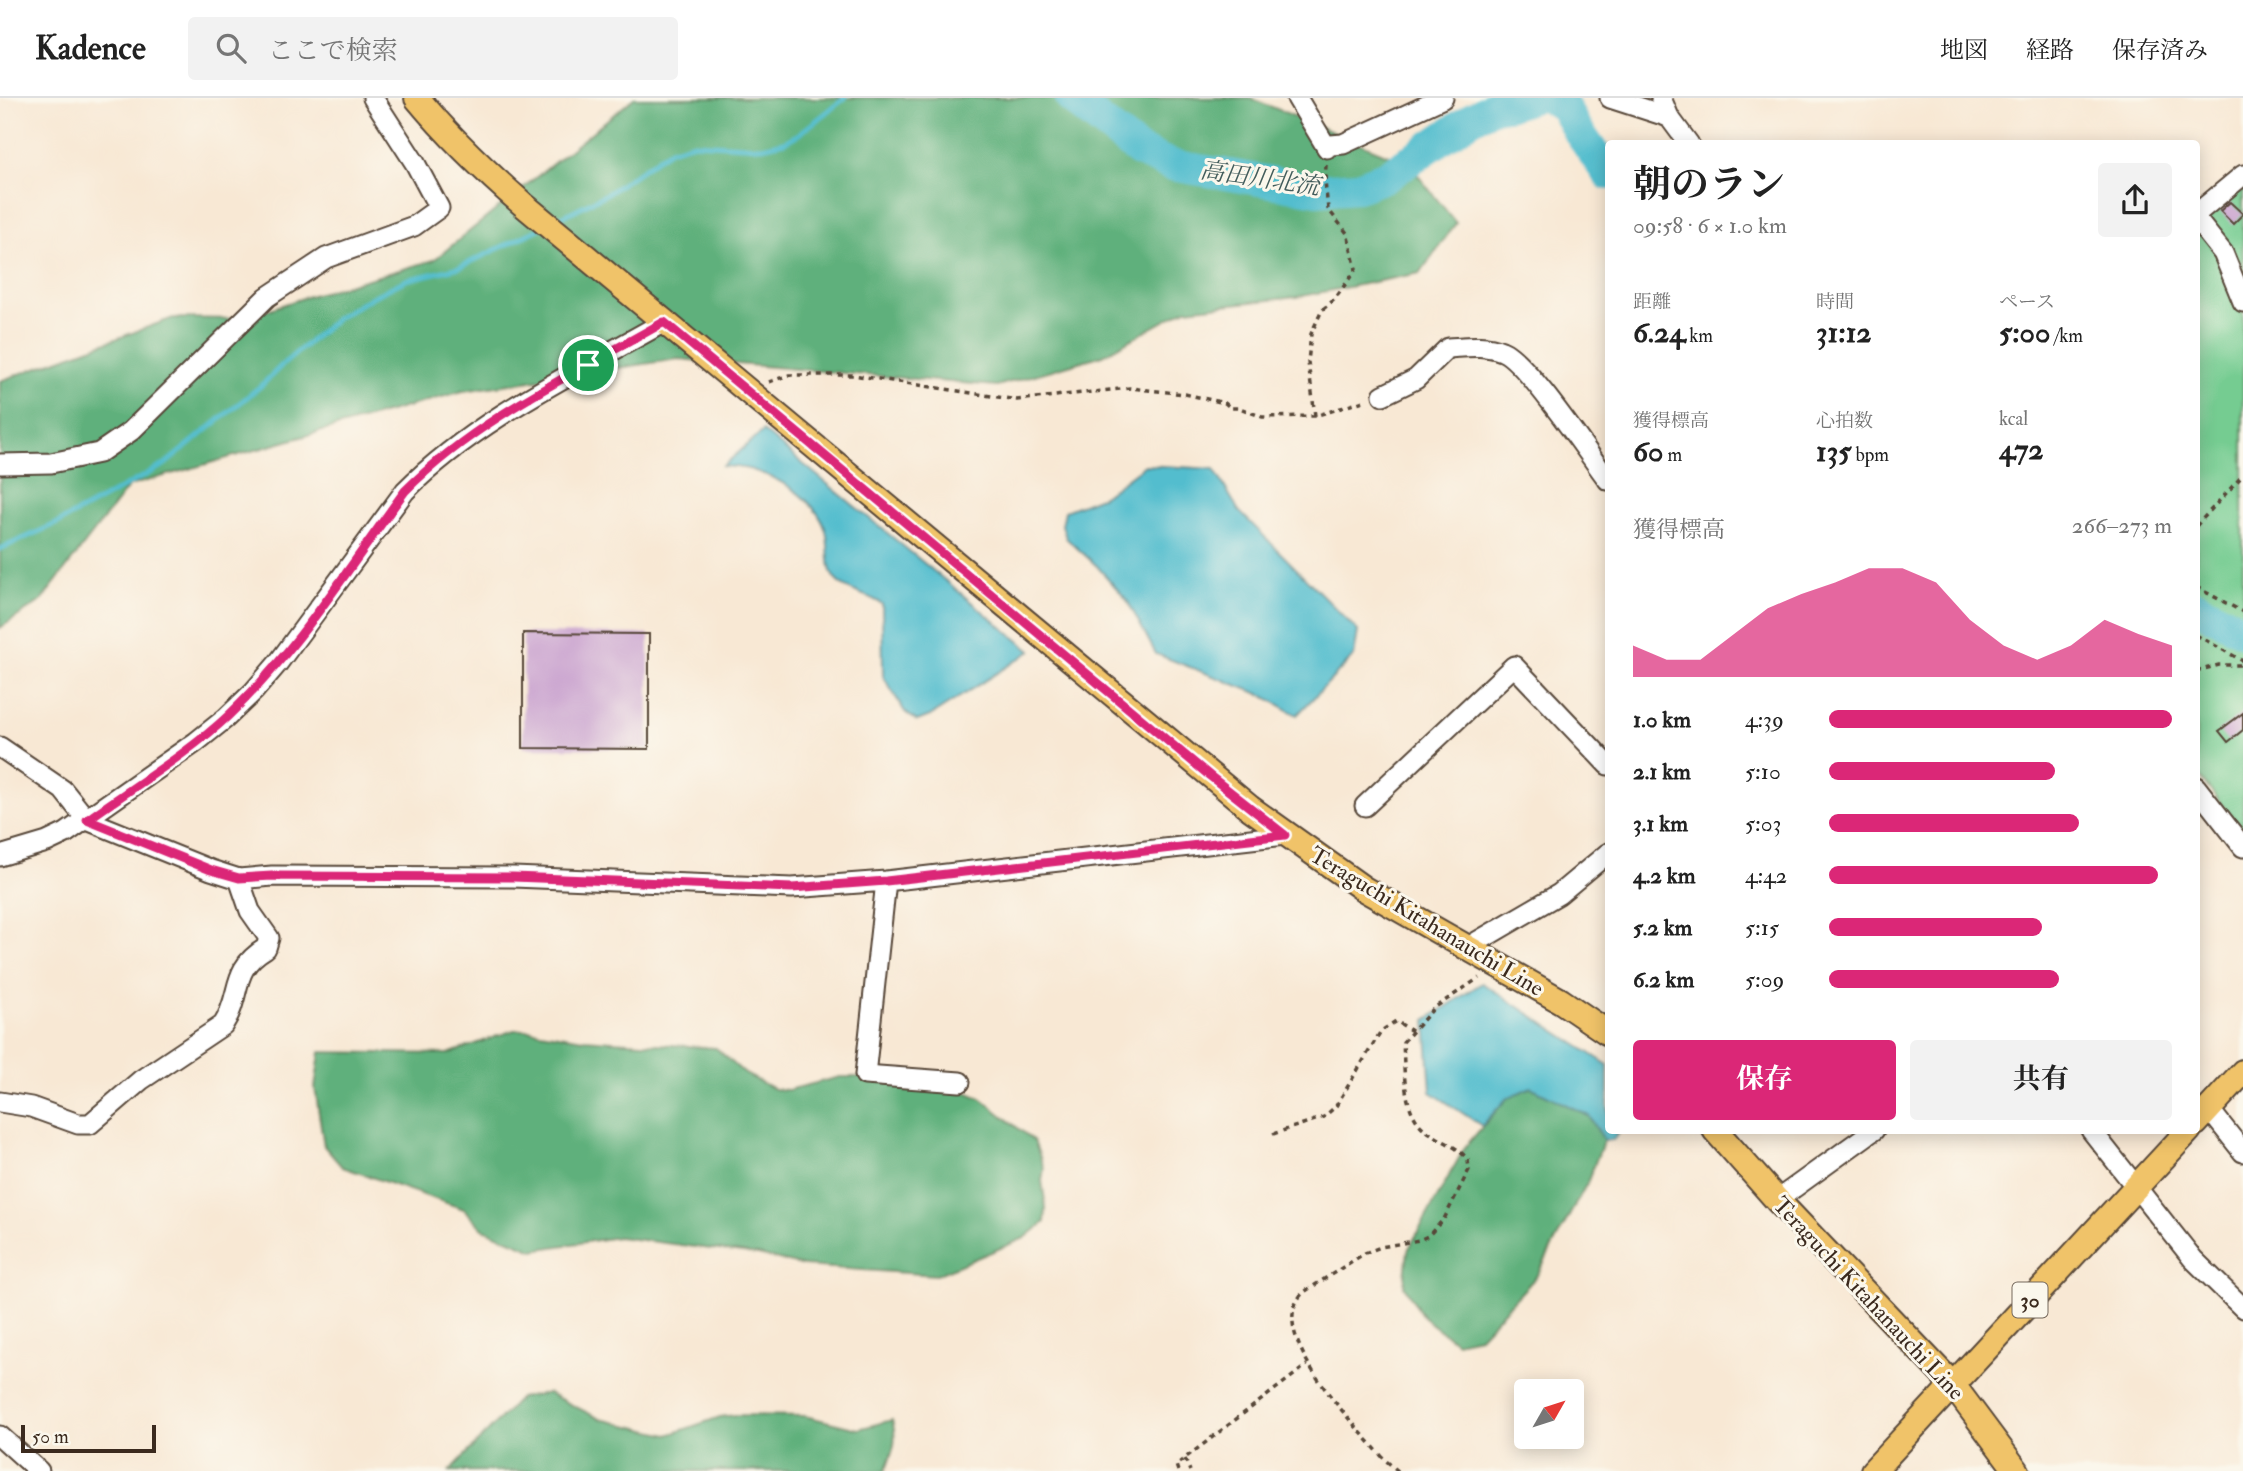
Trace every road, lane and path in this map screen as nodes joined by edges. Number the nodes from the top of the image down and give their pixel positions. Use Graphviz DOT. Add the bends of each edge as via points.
graph roads {
  1 [pos="373,98"];
  2 [pos="417,98"];
  3 [pos="1297,98"];
  4 [pos="1443,98"];
  5 [pos="1610,98"];
  6 [pos="1661,98"];
  7 [pos="1669,117"];
  8 [pos="1686,140"];
  9 [pos="1327,148"];
  10 [pos="2243,174"];
  11 [pos="2200,212"];
  12 [pos="2200,221"];
  13 [pos="2243,302"];
  14 [pos="664,322"];
  15 [pos="748,390"];
  16 [pos="1383,395"];
  17 [pos="1315,416"];
  18 [pos="0,464"];
  19 [pos="2243,475"];
  20 [pos="1605,476"];
  21 [pos="2200,522"];
  22 [pos="2200,589"];
  23 [pos="2243,612"];
  24 [pos="2200,637"];
  25 [pos="2243,663"];
  26 [pos="2200,669"];
  27 [pos="0,747"];
  28 [pos="1605,762"];
  29 [pos="2200,792"];
  30 [pos="1365,806"];
  31 [pos="87,820"];
  32 [pos="1285,835"];
  33 [pos="2243,847"];
  34 [pos="0,856"];
  35 [pos="1605,856"];
  36 [pos="239,878"];
  37 [pos="886,881"];
  38 [pos="1468,947"];
  39 [pos="1499,965"];
  40 [pos="1605,1030"];
  41 [pos="1412,1031"];
  42 [pos="2243,1072"];
  43 [pos="960,1082"];
  44 [pos="0,1102"];
  45 [pos="2203,1116"];
  46 [pos="1719,1134"];
  47 [pos="1868,1134"];
  48 [pos="2094,1134"];
  49 [pos="2185,1134"];
  50 [pos="1273,1135"];
  51 [pos="2243,1152"];
  52 [pos="2136,1187"];
  53 [pos="1777,1200"];
  54 [pos="2243,1308"];
  55 [pos="1307,1365"];
  56 [pos="1953,1385"];
  57 [pos="0,1436"];
  58 [pos="1185,1459"];
  59 [pos="39,1471"];
  60 [pos="1178,1471"];
  61 [pos="1190,1471"];
  62 [pos="1398,1471"];
  63 [pos="1873,1471"];
  64 [pos="2017,1471"];
  1 -- 18 [label="street" via="439,208 414,226 326,258 267,297 131,431 99,453 51,463"];
  2 -- 14 [label="main road, Teraguchi Kitahanauchi Line" via="478,165"];
  3 -- 9 [label="street"];
  4 -- 9 [label="street"];
  5 -- 7 [label="street"];
  6 -- 7 [label="street"];
  7 -- 8 [label="street"];
  9 -- 17 [label="path" via="1328,209 1347,233 1356,269 1322,310 1311,334 1308,362"];
  10 -- 11 [label="street"];
  12 -- 13 [label="street" via="2223,253"];
  14 -- 15 [label="main road, Teraguchi Kitahanauchi Line"];
  14 -- 31 [label="street" via="502,415 423,473 254,691 196,742"];
  15 -- 17 [label="path" via="789,374 853,375 1017,400 1130,388 1185,394 1262,417"];
  15 -- 32 [label="main road, Teraguchi Kitahanauchi Line"];
  16 -- 17 [label="path"];
  16 -- 20 [label="street" via="1416,379 1448,348 1482,346 1505,352 1525,369"];
  19 -- 21 [label="path"];
  22 -- 23 [label="path"];
  24 -- 25 [label="path"];
  25 -- 26 [label="path"];
  27 -- 31 [label="street" via="64,790"];
  28 -- 30 [label="street" via="1514,666"];
  29 -- 33 [label="street"];
  31 -- 34 [label="street" via="47,842"];
  31 -- 36 [label="street"];
  32 -- 37 [label="street"];
  32 -- 38 [label="main road, Teraguchi Kitahanauchi Line" via="1364,889"];
  35 -- 38 [label="street" via="1559,894"];
  36 -- 37 [label="street" via="513,877 792,888"];
  36 -- 44 [label="street" via="250,911 269,938 266,948 240,972 231,1013 223,1025 141,1080 90,1124"];
  37 -- 43 [label="street" via="865,1075"];
  38 -- 39 [label="main road, Teraguchi Kitahanauchi Line"];
  39 -- 40 [label="main road, Teraguchi Kitahanauchi Line"];
  39 -- 41 [label="path" via="1434,1008"];
  41 -- 50 [label="path" via="1396,1021 1381,1031 1336,1106 1324,1117"];
  41 -- 55 [label="path" via="1403,1042 1411,1110 1425,1130 1465,1155 1469,1170 1444,1219 1428,1236 1365,1253 1295,1299 1293,1330"];
  42 -- 45 [label="main road"];
  45 -- 51 [label="street"];
  46 -- 53 [label="main road, Teraguchi Kitahanauchi Line"];
  47 -- 53 [label="street"];
  48 -- 52 [label="street"];
  49 -- 52 [label="main road, 30"];
  52 -- 54 [label="street" via="2193,1259"];
  52 -- 56 [label="main road, 30"];
  53 -- 56 [label="main road, Teraguchi Kitahanauchi Line"];
  55 -- 58 [label="path"];
  55 -- 62 [label="path"];
  56 -- 63 [label="main road, 30"];
  56 -- 64 [label="main road, Teraguchi Kitahanauchi Line"];
  57 -- 59 [label="street"];
  58 -- 60 [label="path" via="1176,1465"];
  58 -- 61 [label="path"];
}
